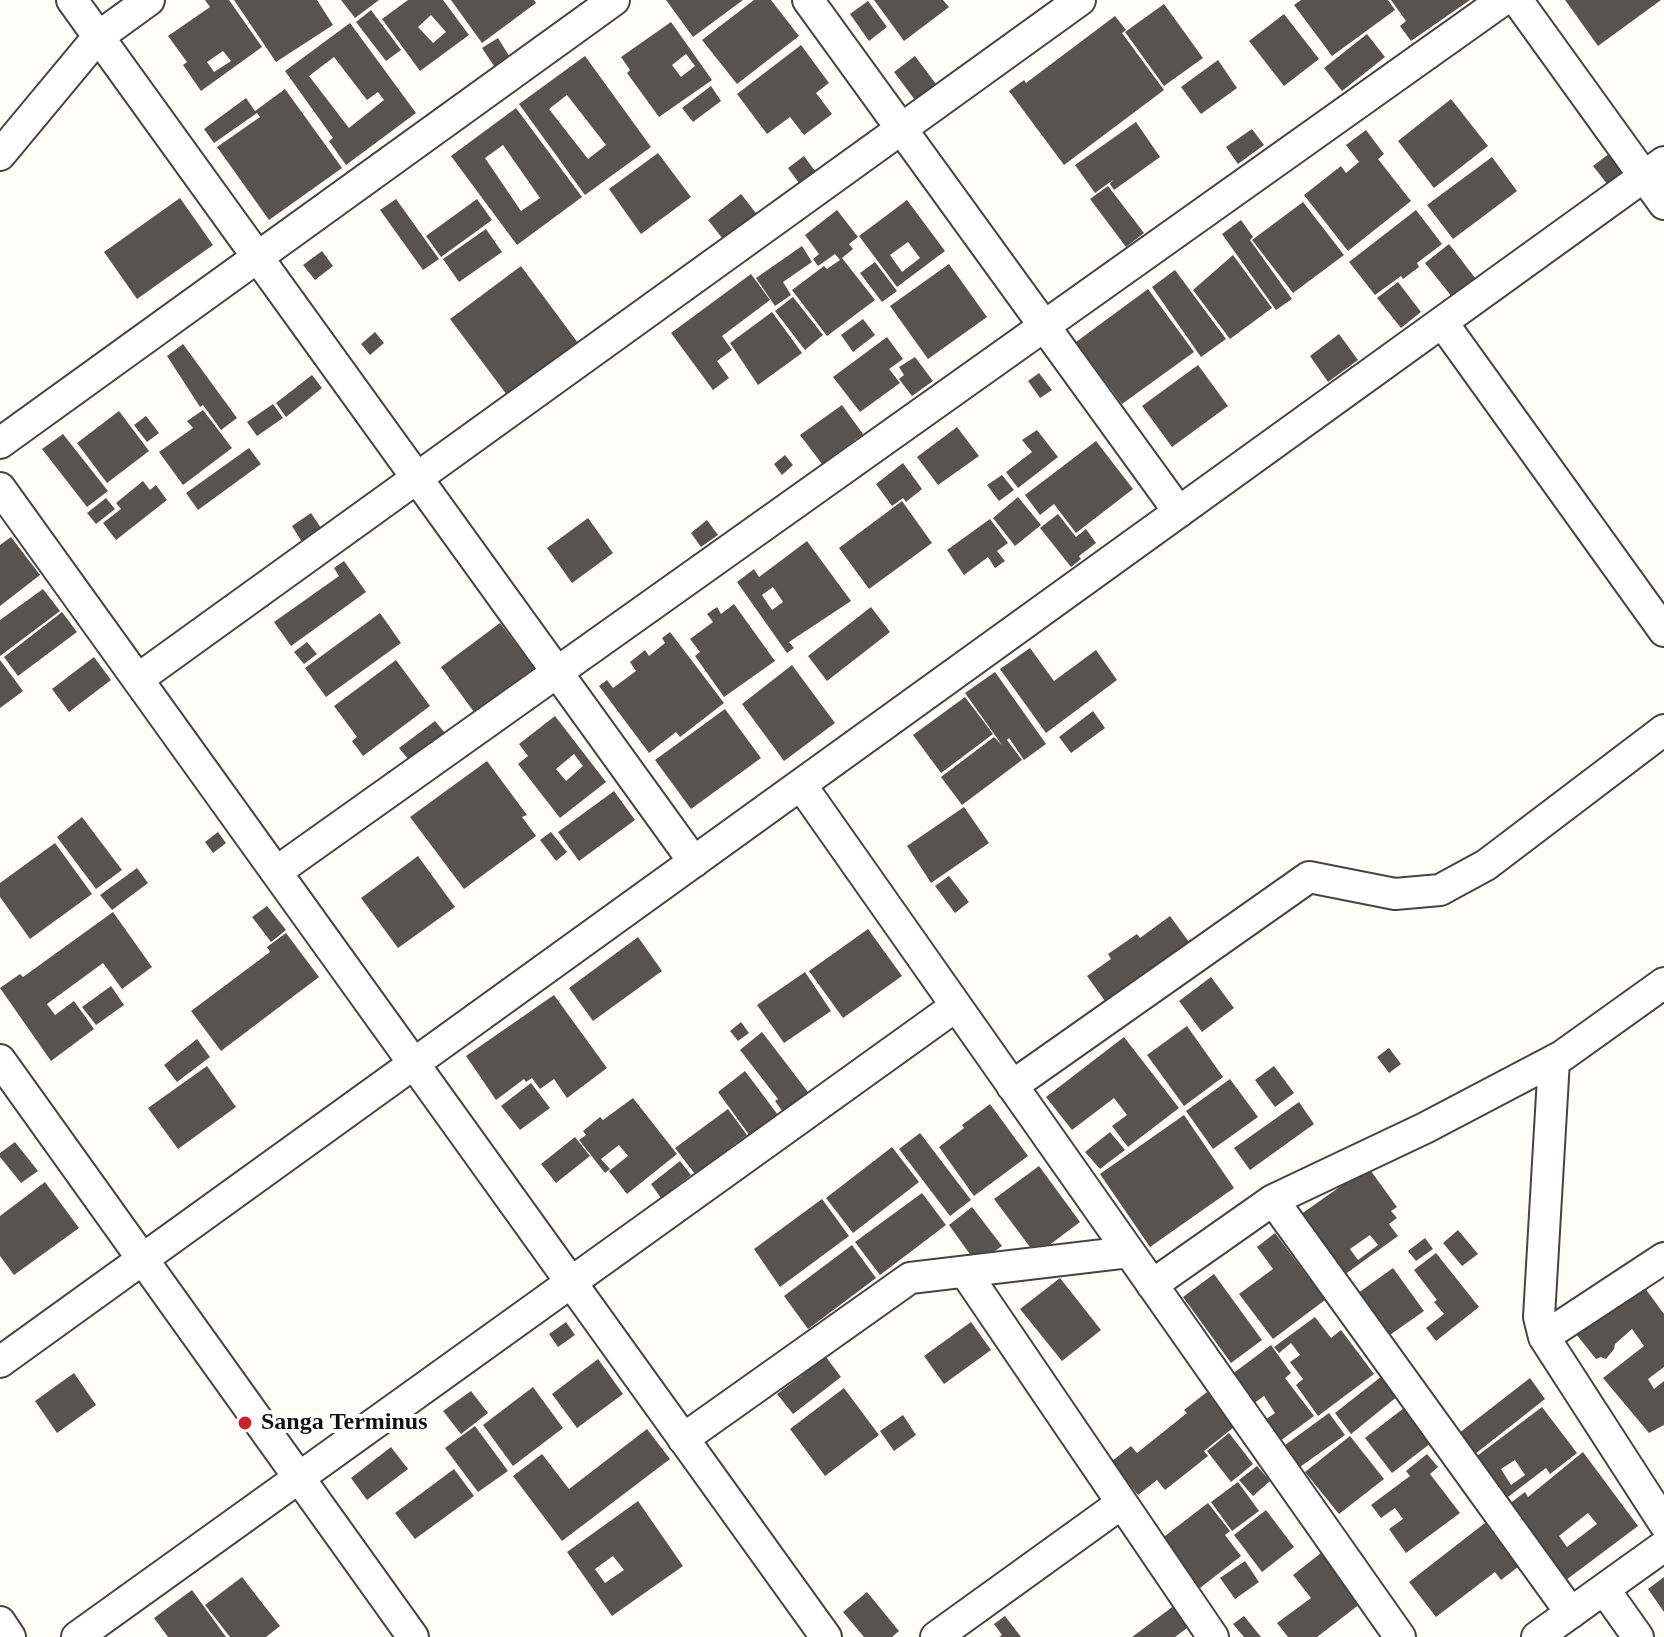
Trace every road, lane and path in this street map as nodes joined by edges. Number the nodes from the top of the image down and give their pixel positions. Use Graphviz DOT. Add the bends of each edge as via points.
graph roads {
  1 [pos="72,0"];
  2 [pos="149,0"];
  3 [pos="614,0"];
  4 [pos="808,0"];
  5 [pos="1080,0"];
  6 [pos="1503,0"];
  7 [pos="1517,0"];
  8 [pos="98,37"];
  9 [pos="901,129"];
  10 [pos="0,155"];
  11 [pos="1654,169"];
  12 [pos="1664,204"];
  13 [pos="258,257"];
  14 [pos="1442,322"];
  15 [pos="1044,326"];
  16 [pos="0,443"];
  17 [pos="417,478"];
  18 [pos="4,501"];
  19 [pos="1179,512"];
  20 [pos="1664,631"];
  21 [pos="557,672"];
  22 [pos="138,679"];
  23 [pos="1664,730"];
  24 [pos="801,785"];
  25 [pos="694,862"];
  26 [pos="276,872"];
  27 [pos="1664,983"];
  28 [pos="956,1006"];
  29 [pos="0,1060"];
  30 [pos="1554,1060"];
  31 [pos="414,1064"];
  32 [pos="1012,1086"];
  33 [pos="1273,1200"];
  34 [pos="1129,1252"];
  35 [pos="1664,1258"];
  36 [pos="142,1259"];
  37 [pos="965,1272"];
  38 [pos="571,1282"];
  39 [pos="1152,1285"];
  40 [pos="1544,1337"];
  41 [pos="0,1362"];
  42 [pos="683,1439"];
  43 [pos="299,1478"];
  44 [pos="1122,1503"];
  45 [pos="1664,1523"];
  46 [pos="1664,1546"];
  47 [pos="1604,1589"];
  48 [pos="1571,1613"];
  49 [pos="0,1622"];
  50 [pos="10,1637"];
  51 [pos="77,1637"];
  52 [pos="413,1637"];
  53 [pos="826,1637"];
  54 [pos="936,1637"];
  55 [pos="1213,1637"];
  56 [pos="1400,1637"];
  57 [pos="1537,1637"];
  58 [pos="1638,1637"];
  1 -- 8 [label="street"];
  2 -- 8 [label="street"];
  3 -- 13 [label="street"];
  4 -- 9 [label="street"];
  5 -- 9 [label="street"];
  6 -- 15 [label="street"];
  7 -- 11 [label="street"];
  8 -- 10 [label="street"];
  8 -- 13 [label="street"];
  9 -- 15 [label="street"];
  9 -- 17 [label="street"];
  11 -- 12 [label="street"];
  11 -- 14 [label="street"];
  13 -- 16 [label="street"];
  13 -- 17 [label="street"];
  14 -- 19 [label="street"];
  14 -- 20 [label="street"];
  15 -- 19 [label="street"];
  15 -- 21 [label="street"];
  17 -- 21 [label="street"];
  17 -- 22 [label="street"];
  18 -- 22 [label="street"];
  19 -- 24 [label="street"];
  21 -- 25 [label="street"];
  21 -- 26 [label="street"];
  22 -- 26 [label="street"];
  23 -- 32 [label="street" via="1486,865 1440,890 1395,894 1309,877"];
  24 -- 25 [label="street"];
  24 -- 28 [label="street"];
  25 -- 31 [label="street"];
  26 -- 31 [label="street"];
  27 -- 30 [label="street"];
  28 -- 32 [label="street"];
  28 -- 38 [label="street"];
  29 -- 36 [label="street"];
  30 -- 33 [label="street"];
  30 -- 40 [label="street" via="1539,1317"];
  31 -- 36 [label="street"];
  31 -- 38 [label="street"];
  32 -- 34 [label="street"];
  33 -- 39 [label="street"];
  33 -- 48 [label="street"];
  34 -- 37 [label="street"];
  34 -- 39 [label="street"];
  35 -- 40 [label="street"];
  36 -- 41 [label="street"];
  36 -- 43 [label="street"];
  37 -- 42 [label="street" via="910,1278"];
  37 -- 44 [label="street"];
  38 -- 42 [label="street"];
  38 -- 43 [label="street"];
  39 -- 56 [label="street"];
  40 -- 45 [label="street"];
  42 -- 53 [label="street"];
  43 -- 51 [label="street"];
  43 -- 52 [label="street"];
  44 -- 54 [label="street"];
  44 -- 55 [label="street"];
  46 -- 47 [label="street"];
  47 -- 48 [label="street"];
  47 -- 58 [label="street"];
  48 -- 57 [label="street"];
  49 -- 50 [label="street"];
}
